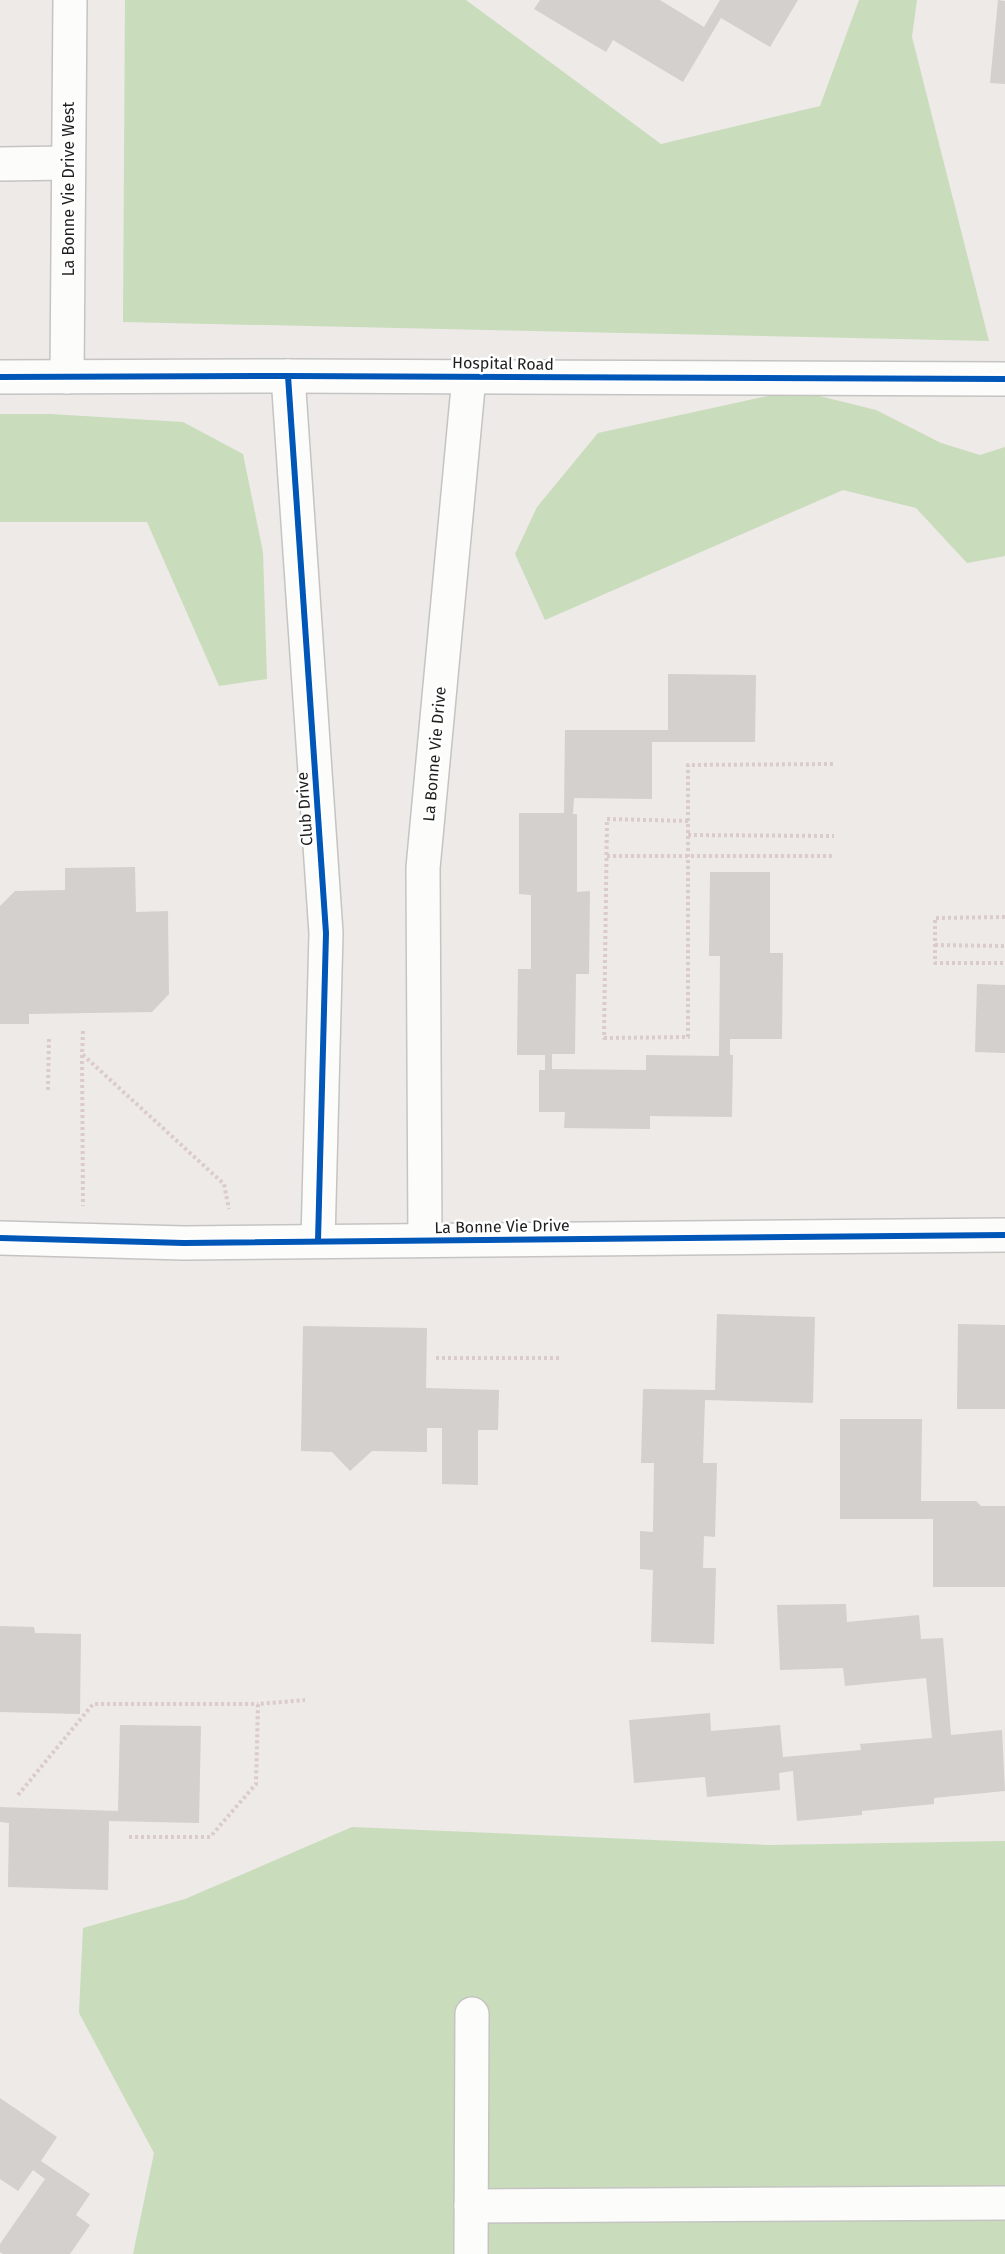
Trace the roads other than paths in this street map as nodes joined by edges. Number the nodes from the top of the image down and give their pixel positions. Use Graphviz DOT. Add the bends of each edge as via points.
graph roads {
  1 [pos="70,0"];
  2 [pos="68,163"];
  3 [pos="0,164"];
  4 [pos="288,376"];
  5 [pos="469,376"];
  6 [pos="0,377"];
  7 [pos="67,377"];
  8 [pos="1005,379"];
  9 [pos="1005,1234"];
  10 [pos="0,1238"];
  11 [pos="425,1240"];
  12 [pos="318,1241"];
  13 [pos="472,2014"];
  14 [pos="1005,2203"];
  15 [pos="471,2206"];
  16 [pos="471,2254"];
  1 -- 2 [label="street, La Bonne Vie Drive West"];
  2 -- 3 [label="street"];
  2 -- 7 [label="street, La Bonne Vie Drive West"];
  4 -- 5 [label="street, Hospital Road"];
  4 -- 7 [label="street, Hospital Road"];
  4 -- 12 [label="street, Club Drive" via="326,933"];
  5 -- 8 [label="street, Hospital Road"];
  5 -- 11 [label="street, La Bonne Vie Drive" via="423,868"];
  6 -- 7 [label="street, Hospital Road"];
  9 -- 11 [label="street, La Bonne Vie Drive"];
  10 -- 12 [label="street, La Bonne Vie Drive" via="184,1243"];
  11 -- 12 [label="street, La Bonne Vie Drive"];
  13 -- 15 [label="street"];
  14 -- 15 [label="street"];
  15 -- 16 [label="street"];
}
